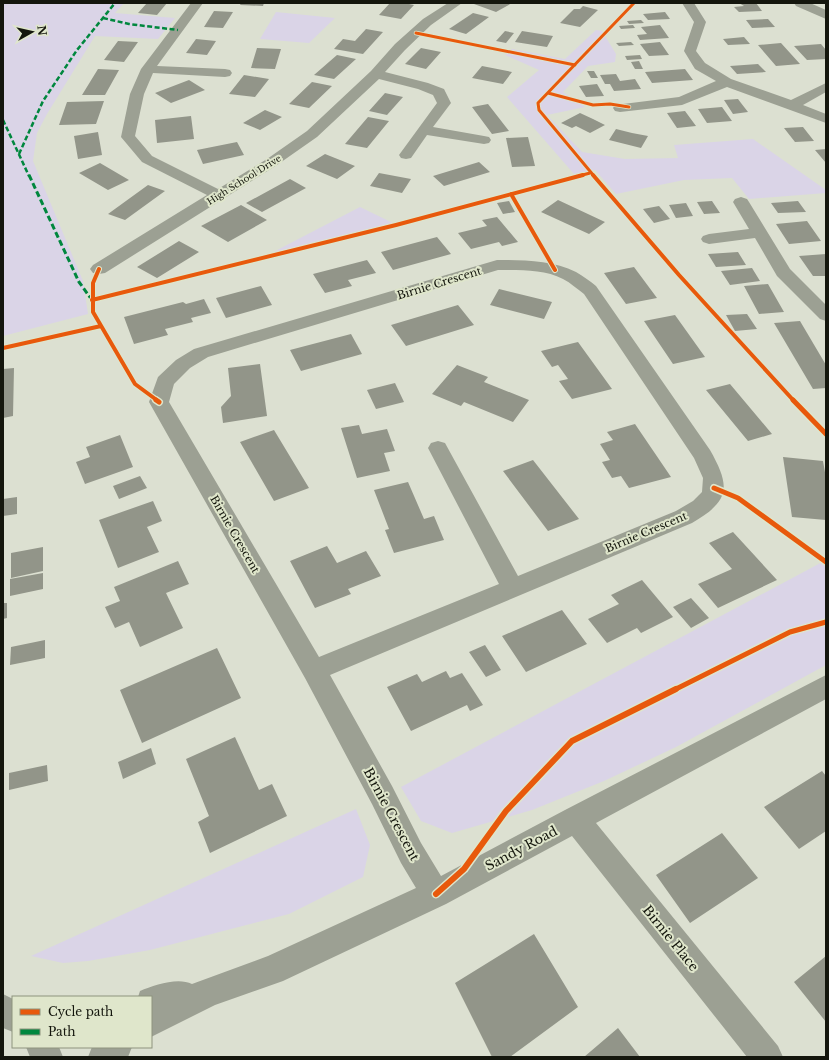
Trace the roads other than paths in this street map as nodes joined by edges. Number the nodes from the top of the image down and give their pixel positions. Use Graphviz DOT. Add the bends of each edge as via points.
graph roads {
  1 [pos="197,3"];
  2 [pos="456,3"];
  3 [pos="688,3"];
  4 [pos="800,3"];
  5 [pos="826,15"];
  6 [pos="148,69"];
  7 [pos="225,73"];
  8 [pos="376,74"];
  9 [pos="726,82"];
  10 [pos="826,86"];
  11 [pos="792,105"];
  12 [pos="620,108"];
  13 [pos="826,119"];
  14 [pos="423,130"];
  15 [pos="484,140"];
  16 [pos="406,155"];
  17 [pos="219,195"];
  18 [pos="741,202"];
  19 [pos="759,232"];
  20 [pos="709,239"];
  21 [pos="100,269"];
  22 [pos="826,315"];
  23 [pos="438,448"];
  24 [pos="512,587"];
  25 [pos="314,670"];
  26 [pos="826,686"];
  27 [pos="575,819"];
  28 [pos="436,894"];
  29 [pos="208,992"];
  30 [pos="152,1002"];
  31 [pos="152,1020"];
  32 [pos="42,1048"];
  33 [pos="115,1048"];
  34 [pos="47,1057"];
  35 [pos="104,1057"];
  36 [pos="767,1057"];
  1 -- 6 [label="street"];
  2 -- 8 [label="street, High School Drive" via="427,22"];
  3 -- 9 [label="street" via="700,22 690,51 700,66"];
  4 -- 5 [label="street"];
  6 -- 7 [label="street"];
  6 -- 17 [label="street" via="137,94 128,137 147,159"];
  8 -- 14 [label="street" via="439,92 444,103"];
  8 -- 17 [label="street, High School Drive" via="312,134"];
  9 -- 11 [label="street"];
  9 -- 12 [label="street" via="682,102"];
  10 -- 11 [label="street"];
  11 -- 13 [label="street"];
  14 -- 15 [label="street"];
  14 -- 16 [label="street"];
  17 -- 21 [label="street, High School Drive"];
  18 -- 19 [label="street"];
  19 -- 20 [label="street"];
  19 -- 22 [label="street" via="783,272"];
  23 -- 24 [label="street"];
  24 -- 25 [label="street, Birnie Crescent"];
  24 -- 25 [label="street, Birnie Crescent" via="684,517 707,503 714,488 714,480 703,455 590,290 570,275 556,270 520,265 497,266 201,353 183,364 165,382 159,402"];
  25 -- 28 [label="street, Birnie Crescent" via="382,795 410,853"];
  26 -- 27 [label="street, Sandy Road"];
  27 -- 28 [label="street, Sandy Road"];
  27 -- 36 [label="street, Birnie Place"];
  28 -- 29 [label="street, Sandy Road" via="272,970"];
  29 -- 30 [label="street, Sandy Road"];
  29 -- 31 [label="street, Sandy Road"];
  32 -- 34 [label="street"];
  33 -- 35 [label="street"];
}
